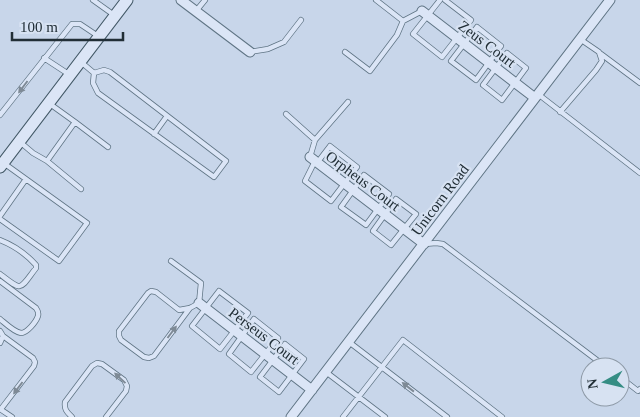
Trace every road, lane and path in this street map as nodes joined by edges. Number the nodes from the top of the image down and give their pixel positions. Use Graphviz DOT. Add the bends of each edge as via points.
graph roads {
  1 [pos="93,0"];
  2 [pos="127,0"];
  3 [pos="181,0"];
  4 [pos="205,0"];
  5 [pos="376,0"];
  6 [pos="440,0"];
  7 [pos="445,0"];
  8 [pos="610,0"];
  9 [pos="196,12"];
  10 [pos="424,14"];
  11 [pos="115,16"];
  12 [pos="301,20"];
  13 [pos="403,21"];
  14 [pos="99,37"];
  15 [pos="580,39"];
  16 [pos="460,41"];
  17 [pos="250,52"];
  18 [pos="345,52"];
  19 [pos="600,52"];
  20 [pos="44,58"];
  21 [pos="80,61"];
  22 [pos="492,65"];
  23 [pos="94,73"];
  24 [pos="70,75"];
  25 [pos="515,83"];
  26 [pos="640,84"];
  27 [pos="536,96"];
  28 [pos="348,102"];
  29 [pos="49,103"];
  30 [pos="560,112"];
  31 [pos="0,114"];
  32 [pos="286,114"];
  33 [pos="167,116"];
  34 [pos="75,122"];
  35 [pos="154,134"];
  36 [pos="315,140"];
  37 [pos="19,142"];
  38 [pos="108,147"];
  39 [pos="2,160"];
  40 [pos="314,160"];
  41 [pos="47,161"];
  42 [pos="640,172"];
  43 [pos="26,179"];
  44 [pos="344,184"];
  45 [pos="81,189"];
  46 [pos="353,190"];
  47 [pos="381,212"];
  48 [pos="0,217"];
  49 [pos="404,229"];
  50 [pos="0,240"];
  51 [pos="424,244"];
  52 [pos="171,261"];
  53 [pos="0,274"];
  54 [pos="0,281"];
  55 [pos="198,306"];
  56 [pos="0,319"];
  57 [pos="1,333"];
  58 [pos="238,334"];
  59 [pos="349,342"];
  60 [pos="0,343"];
  61 [pos="269,357"];
  62 [pos="593,357"];
  63 [pos="381,366"];
  64 [pos="326,372"];
  65 [pos="292,375"];
  66 [pos="630,385"];
  67 [pos="640,388"];
  68 [pos="312,390"];
  69 [pos="358,397"];
  70 [pos="1,409"];
  71 [pos="12,417"];
  72 [pos="72,417"];
  73 [pos="106,417"];
  74 [pos="292,417"];
  75 [pos="343,417"];
  76 [pos="385,417"];
  77 [pos="447,417"];
  78 [pos="502,417"];
  1 -- 11 [label="lane"];
  2 -- 11 [label="street"];
  3 -- 9 [label="street"];
  4 -- 9 [label="lane"];
  5 -- 13 [label="lane"];
  6 -- 10 [label="lane"];
  7 -- 16 [label="lane" via="470,20"];
  8 -- 15 [label="street, Unicorn Road"];
  9 -- 17 [label="street"];
  10 -- 13 [label="lane"];
  10 -- 16 [label="street, Zeus Court"];
  10 -- 16 [label="lane" via="413,34 442,56"];
  11 -- 14 [label="street"];
  12 -- 17 [label="lane" via="284,42"];
  13 -- 18 [label="lane" via="397,35 370,71"];
  14 -- 20 [label="lane" via="80,24 72,24"];
  14 -- 21 [label="street"];
  15 -- 19 [label="lane"];
  15 -- 27 [label="street, Unicorn Road"];
  16 -- 22 [label="street, Zeus Court"];
  16 -- 22 [label="lane" via="477,27 501,46"];
  16 -- 22 [label="lane" via="451,61 476,80"];
  19 -- 26 [label="lane"];
  19 -- 30 [label="lane" via="602,61 596,70"];
  20 -- 24 [label="lane"];
  20 -- 31 [label="lane, one-way"];
  21 -- 23 [label="lane"];
  21 -- 24 [label="street"];
  22 -- 25 [label="street, Zeus Court"];
  22 -- 25 [label="lane" via="507,53 526,68"];
  22 -- 25 [label="lane" via="483,85 502,100"];
  23 -- 33 [label="lane" via="110,72"];
  23 -- 35 [label="lane" via="98,93"];
  24 -- 29 [label="street"];
  25 -- 27 [label="street, Zeus Court"];
  27 -- 30 [label="lane"];
  27 -- 51 [label="street, Unicorn Road"];
  28 -- 36 [label="lane"];
  29 -- 34 [label="lane"];
  29 -- 37 [label="street"];
  30 -- 42 [label="lane"];
  32 -- 36 [label="lane"];
  33 -- 35 [label="lane"];
  33 -- 35 [label="lane" via="226,161 214,177"];
  34 -- 38 [label="lane"];
  34 -- 41 [label="lane"];
  36 -- 40 [label="lane"];
  37 -- 39 [label="street"];
  37 -- 41 [label="lane"];
  39 -- 43 [label="lane"];
  40 -- 44 [label="street, Orpheus Court"];
  40 -- 44 [label="lane" via="330,146 357,168"];
  40 -- 44 [label="lane" via="305,181 331,202"];
  41 -- 45 [label="lane"];
  43 -- 48 [label="lane"];
  43 -- 48 [label="lane" via="87,223 59,261"];
  44 -- 46 [label="street, Orpheus Court"];
  46 -- 47 [label="street, Orpheus Court"];
  46 -- 47 [label="lane" via="364,175 389,194"];
  46 -- 47 [label="lane" via="340,207 366,225"];
  47 -- 49 [label="street, Orpheus Court"];
  47 -- 49 [label="lane" via="373,231 391,245"];
  47 -- 49 [label="lane" via="396,199 403,204 416,214"];
  49 -- 51 [label="street, Orpheus Court"];
  50 -- 53 [label="lane" via="15,248 36,268 19,287"];
  51 -- 59 [label="street, Unicorn Road"];
  51 -- 62 [label="lane" via="443,244"];
  52 -- 55 [label="lane" via="201,283"];
  54 -- 56 [label="lane" via="36,308 38,313 27,331 22,333"];
  55 -- 55 [label="lane, one-way" via="179,310 151,291 119,331 119,336 149,358"];
  55 -- 58 [label="street, Perseus Court"];
  55 -- 58 [label="lane" via="192,326 220,349"];
  55 -- 58 [label="lane" via="219,291 248,313"];
  57 -- 60 [label="lane"];
  57 -- 70 [label="lane, one-way" via="35,362"];
  58 -- 61 [label="street, Perseus Court"];
  58 -- 61 [label="lane" via="254,320 278,338"];
  58 -- 61 [label="lane" via="228,354 251,372"];
  59 -- 63 [label="lane"];
  59 -- 64 [label="street, Unicorn Road"];
  61 -- 65 [label="street, Perseus Court"];
  61 -- 65 [label="lane" via="284,344 304,359"];
  61 -- 65 [label="lane" via="260,377 279,392"];
  63 -- 69 [label="lane"];
  77 -- 63 [label="lane, one-way"];
  63 -- 78 [label="lane" via="403,340"];
  64 -- 68 [label="street, Unicorn Road"];
  64 -- 69 [label="lane"];
  65 -- 68 [label="street, Perseus Court"];
  66 -- 67 [label="lane" via="638,391"];
  68 -- 74 [label="street, Unicorn Road"];
  69 -- 75 [label="lane"];
  69 -- 76 [label="lane"];
  70 -- 71 [label="lane"];
  73 -- 72 [label="lane, one-way" via="127,386 124,380 102,364 92,366 64,402 66,412"];
}
